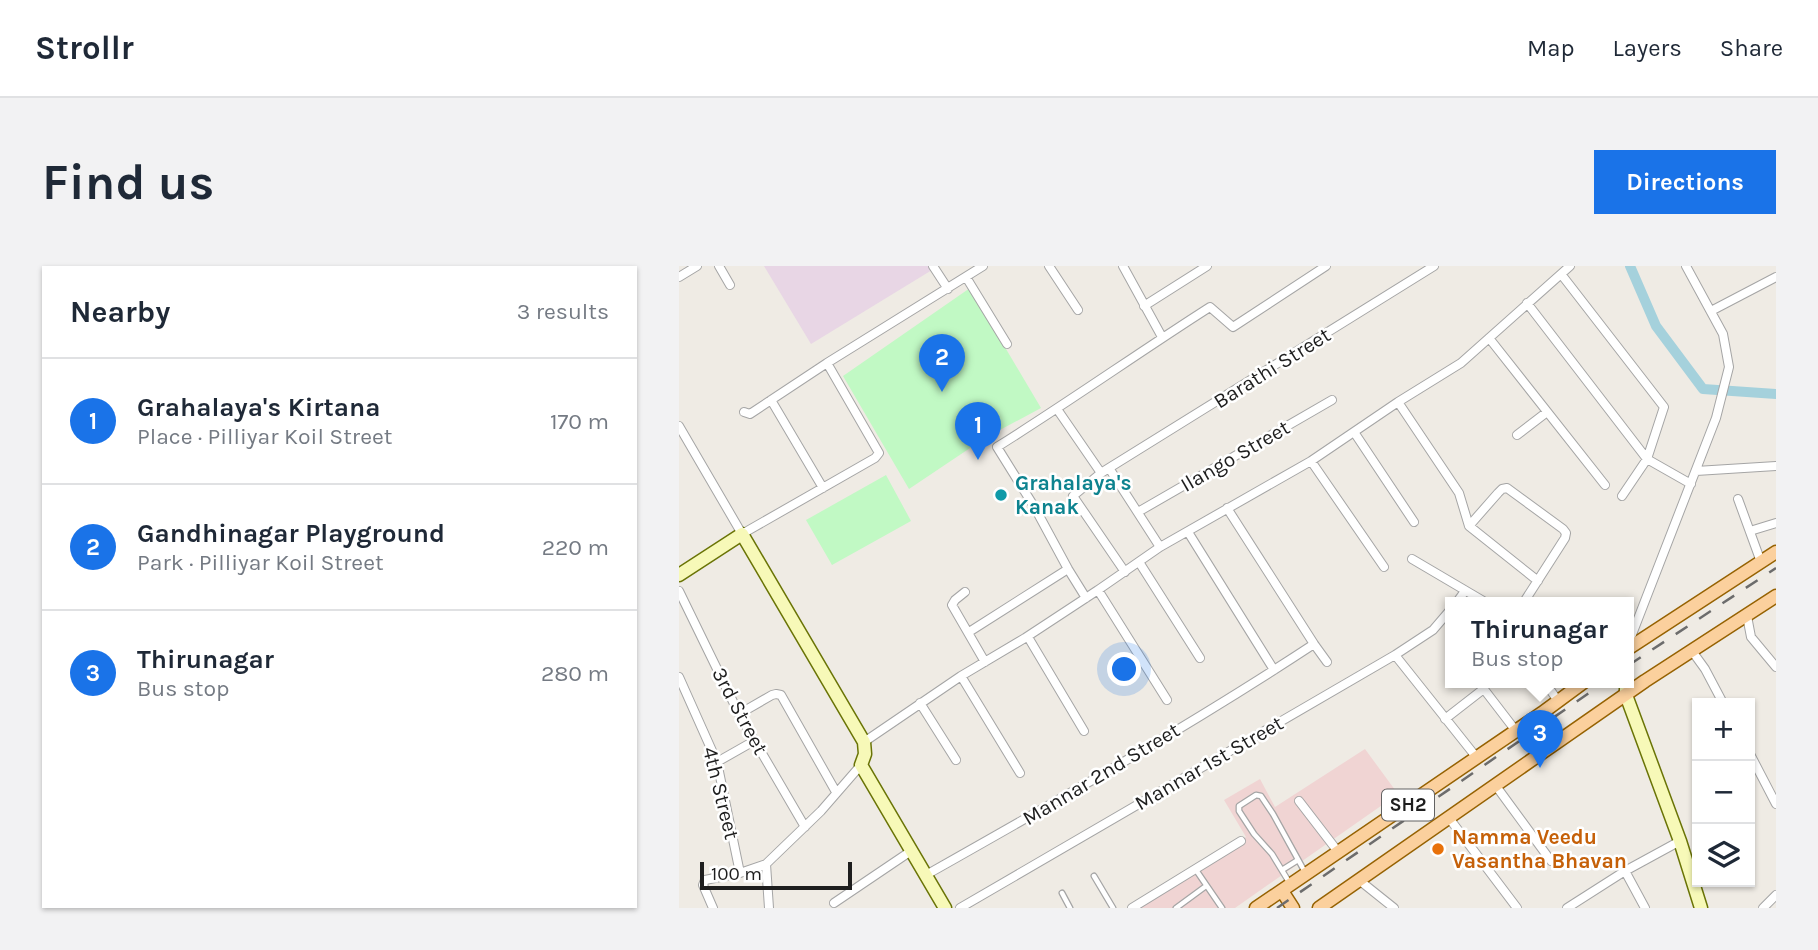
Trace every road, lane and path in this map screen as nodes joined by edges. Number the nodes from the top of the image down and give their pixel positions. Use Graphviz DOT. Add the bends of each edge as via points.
graph roads {
  1 [pos="697,266"];
  2 [pos="719,266"];
  3 [pos="933,266"];
  4 [pos="983,266"];
  5 [pos="1049,266"];
  6 [pos="1123,266"];
  7 [pos="1207,266"];
  8 [pos="1327,266"];
  9 [pos="1434,266"];
  10 [pos="1570,266"];
  11 [pos="1686,266"];
  12 [pos="1561,274"];
  13 [pos="679,277"];
  14 [pos="966,277"];
  15 [pos="1776,277"];
  16 [pos="730,285"];
  17 [pos="948,289"];
  18 [pos="1527,303"];
  19 [pos="1144,306"];
  20 [pos="1077,310"];
  21 [pos="1711,311"];
  22 [pos="1162,337"];
  23 [pos="1489,338"];
  24 [pos="1007,344"];
  25 [pos="827,363"];
  26 [pos="771,400"];
  27 [pos="1332,400"];
  28 [pos="1398,402"];
  29 [pos="1057,410"];
  30 [pos="744,412"];
  31 [pos="1547,412"];
  32 [pos="679,426"];
  33 [pos="1354,432"];
  34 [pos="1517,435"];
  35 [pos="1647,458"];
  36 [pos="1311,461"];
  37 [pos="1776,466"];
  38 [pos="1109,468"];
  39 [pos="1696,471"];
  40 [pos="1101,473"];
  41 [pos="1691,484"];
  42 [pos="1605,485"];
  43 [pos="824,488"];
  44 [pos="1622,496"];
  45 [pos="1738,499"];
  46 [pos="1227,509"];
  47 [pos="1138,512"];
  48 [pos="1414,522"];
  49 [pos="1776,523"];
  50 [pos="1469,526"];
  51 [pos="1750,531"];
  52 [pos="1188,532"];
  53 [pos="742,534"];
  54 [pos="1160,547"];
  55 [pos="1776,552"];
  56 [pos="1412,559"];
  57 [pos="1139,562"];
  58 [pos="1761,562"];
  59 [pos="1384,567"];
  60 [pos="1068,569"];
  61 [pos="1125,572"];
  62 [pos="679,575"];
  63 [pos="1538,581"];
  64 [pos="1098,590"];
  65 [pos="679,591"];
  66 [pos="1465,591"];
  67 [pos="965,592"];
  68 [pos="1776,596"];
  69 [pos="1461,597"];
  70 [pos="1476,597"];
  71 [pos="1527,597"];
  72 [pos="1086,598"];
  73 [pos="1747,615"];
  74 [pos="1445,616"];
  75 [pos="1634,629"];
  76 [pos="969,632"];
  77 [pos="1028,637"];
  78 [pos="1314,644"];
  79 [pos="1634,645"];
  80 [pos="1692,651"];
  81 [pos="1395,655"];
  82 [pos="1200,658"];
  83 [pos="985,662"];
  84 [pos="1327,662"];
  85 [pos="1776,667"];
  86 [pos="1274,670"];
  87 [pos="961,676"];
  88 [pos="679,677"];
  89 [pos="1634,684"];
  90 [pos="1481,688"];
  91 [pos="1487,688"];
  92 [pos="1549,688"];
  93 [pos="1576,688"];
  94 [pos="1626,689"];
  95 [pos="1720,698"];
  96 [pos="1167,700"];
  97 [pos="1558,701"];
  98 [pos="920,703"];
  99 [pos="739,714"];
  100 [pos="1445,719"];
  101 [pos="1516,731"];
  102 [pos="1084,732"];
  103 [pos="754,741"];
  104 [pos="864,742"];
  105 [pos="1477,758"];
  106 [pos="956,760"];
  107 [pos="1754,761"];
  108 [pos="717,762"];
  109 [pos="860,765"];
  110 [pos="1020,773"];
  111 [pos="1496,786"];
  112 [pos="836,792"];
  113 [pos="1299,801"];
  114 [pos="1776,804"];
  115 [pos="1449,818"];
  116 [pos="805,827"];
  117 [pos="1241,841"];
  118 [pos="1680,841"];
  119 [pos="911,851"];
  120 [pos="1339,853"];
  121 [pos="1298,860"];
  122 [pos="1551,861"];
  123 [pos="766,864"];
  124 [pos="1195,869"];
  125 [pos="1282,870"];
  126 [pos="1625,872"];
  127 [pos="740,873"];
  128 [pos="926,875"];
  129 [pos="1306,875"];
  130 [pos="1094,876"];
  131 [pos="1359,880"];
  132 [pos="1206,886"];
  133 [pos="1286,888"];
  134 [pos="1062,893"];
  135 [pos="1776,895"];
  136 [pos="834,903"];
  137 [pos="713,908"];
  138 [pos="769,908"];
  139 [pos="945,908"];
  140 [pos="960,908"];
  141 [pos="1070,908"];
  142 [pos="1113,908"];
  143 [pos="1132,908"];
  144 [pos="1175,908"];
  145 [pos="1221,908"];
  146 [pos="1256,908"];
  147 [pos="1293,908"];
  148 [pos="1319,908"];
  149 [pos="1394,908"];
  150 [pos="1517,908"];
  151 [pos="1567,908"];
  152 [pos="1645,908"];
  153 [pos="1701,908"];
  154 [pos="1763,908"];
  1 -- 13 [label="street"];
  2 -- 16 [label="street"];
  3 -- 17 [label="street"];
  4 -- 14 [label="street"];
  5 -- 20 [label="street"];
  6 -- 19 [label="street"];
  7 -- 19 [label="street"];
  8 -- 22 [label="street" via="1233,327 1210,307"];
  9 -- 38 [label="street, Barathi Street"];
  10 -- 12 [label="street"];
  11 -- 21 [label="street"];
  12 -- 18 [label="street"];
  12 -- 35 [label="street" via="1664,407"];
  14 -- 17 [label="street"];
  14 -- 24 [label="street"];
  15 -- 21 [label="street"];
  17 -- 25 [label="street"];
  18 -- 23 [label="street"];
  18 -- 35 [label="street"];
  19 -- 22 [label="street"];
  21 -- 39 [label="street" via="1723,334 1729,367"];
  22 -- 29 [label="street"];
  23 -- 28 [label="street" via="1461,363"];
  23 -- 31 [label="street"];
  25 -- 26 [label="street"];
  25 -- 43 [label="street" via="879,453"];
  26 -- 30 [label="street" via="750,414"];
  26 -- 43 [label="street"];
  27 -- 47 [label="street, Ilango Street"];
  28 -- 33 [label="street"];
  28 -- 50 [label="street" via="1459,493"];
  29 -- 40 [label="street"];
  29 -- 60 [label="street" via="997,447"];
  31 -- 34 [label="street"];
  31 -- 42 [label="street"];
  32 -- 53 [label="street"];
  33 -- 36 [label="street"];
  33 -- 48 [label="street"];
  35 -- 41 [label="street"];
  35 -- 44 [label="street"];
  36 -- 46 [label="street"];
  36 -- 59 [label="street"];
  37 -- 39 [label="street"];
  38 -- 40 [label="street, Barathi Street"];
  38 -- 47 [label="street"];
  39 -- 41 [label="street"];
  40 -- 61 [label="street, Barathi Street" via="1073,496"];
  41 -- 75 [label="street"];
  43 -- 53 [label="street"];
  45 -- 51 [label="street"];
  46 -- 52 [label="street"];
  46 -- 78 [label="street"];
  47 -- 54 [label="street"];
  49 -- 51 [label="street"];
  50 -- 63 [label="street"];
  50 -- 63 [label="street" via="1507,488 1563,529 1565,538"];
  51 -- 58 [label="street"];
  52 -- 54 [label="street"];
  52 -- 86 [label="street"];
  53 -- 62 [label="street"];
  53 -- 104 [label="street"];
  54 -- 57 [label="street"];
  55 -- 58 [label="main road"];
  56 -- 66 [label="street"];
  57 -- 61 [label="street"];
  57 -- 82 [label="street"];
  58 -- 79 [label="main road"];
  60 -- 72 [label="street"];
  60 -- 76 [label="street"];
  61 -- 64 [label="street"];
  63 -- 71 [label="street"];
  64 -- 72 [label="street"];
  64 -- 96 [label="street"];
  65 -- 99 [label="street, 3rd Street"];
  66 -- 69 [label="street"];
  66 -- 70 [label="street"];
  67 -- 76 [label="street" via="952,605"];
  68 -- 73 [label="main road, SH2"];
  72 -- 77 [label="street"];
  73 -- 80 [label="main road, SH2"];
  73 -- 85 [label="street" via="1751,637"];
  74 -- 81 [label="street, Mannar 1st Street" via="1433,630"];
  76 -- 83 [label="street"];
  77 -- 83 [label="street"];
  77 -- 102 [label="street"];
  78 -- 84 [label="street"];
  78 -- 86 [label="street, Mannar 2nd Street"];
  80 -- 89 [label="main road, SH2"];
  80 -- 95 [label="street"];
  81 -- 100 [label="street"];
  81 -- 140 [label="street, Mannar 1st Street"];
  83 -- 87 [label="street"];
  86 -- 128 [label="street, Mannar 2nd Street"];
  87 -- 98 [label="street"];
  87 -- 110 [label="street"];
  88 -- 108 [label="street, 4th Street"];
  90 -- 100 [label="street"];
  91 -- 101 [label="street"];
  92 -- 97 [label="street"];
  93 -- 97 [label="main road, SH2"];
  94 -- 111 [label="main road, SH2"];
  94 -- 118 [label="street"];
  97 -- 101 [label="main road, SH2"];
  98 -- 104 [label="street"];
  98 -- 106 [label="street"];
  99 -- 103 [label="street, 3rd Street"];
  99 -- 112 [label="street" via="772,695 781,695"];
  100 -- 105 [label="street"];
  101 -- 105 [label="main road, SH2"];
  103 -- 108 [label="street"];
  103 -- 116 [label="street, 3rd Street"];
  104 -- 109 [label="street"];
  105 -- 120 [label="main road, SH2"];
  107 -- 114 [label="street"];
  108 -- 127 [label="street, 4th Street"];
  109 -- 112 [label="street"];
  109 -- 119 [label="street"];
  111 -- 115 [label="main road, SH2"];
  111 -- 122 [label="street"];
  112 -- 116 [label="street"];
  113 -- 120 [label="street"];
  115 -- 131 [label="main road, SH2"];
  115 -- 150 [label="street"];
  116 -- 123 [label="street"];
  117 -- 124 [label="street"];
  118 -- 126 [label="street"];
  118 -- 153 [label="street"];
  119 -- 128 [label="street"];
  119 -- 136 [label="street"];
  120 -- 129 [label="main road, SH2"];
  121 -- 125 [label="lane"];
  121 -- 125 [label="lane" via="1261,796 1248,799 1239,806 1244,820"];
  121 -- 129 [label="lane"];
  123 -- 127 [label="street"];
  123 -- 138 [label="street"];
  124 -- 132 [label="lane"];
  124 -- 143 [label="street"];
  125 -- 133 [label="lane"];
  126 -- 151 [label="street"];
  126 -- 152 [label="street"];
  127 -- 137 [label="street" via="705,880"];
  128 -- 139 [label="street"];
  129 -- 133 [label="main road, SH2"];
  130 -- 142 [label="lane"];
  131 -- 148 [label="main road, SH2"];
  131 -- 149 [label="street"];
  132 -- 144 [label="lane"];
  132 -- 145 [label="lane"];
  133 -- 146 [label="main road, SH2"];
  133 -- 147 [label="main road"];
  134 -- 141 [label="lane"];
  135 -- 154 [label="street"];
}
